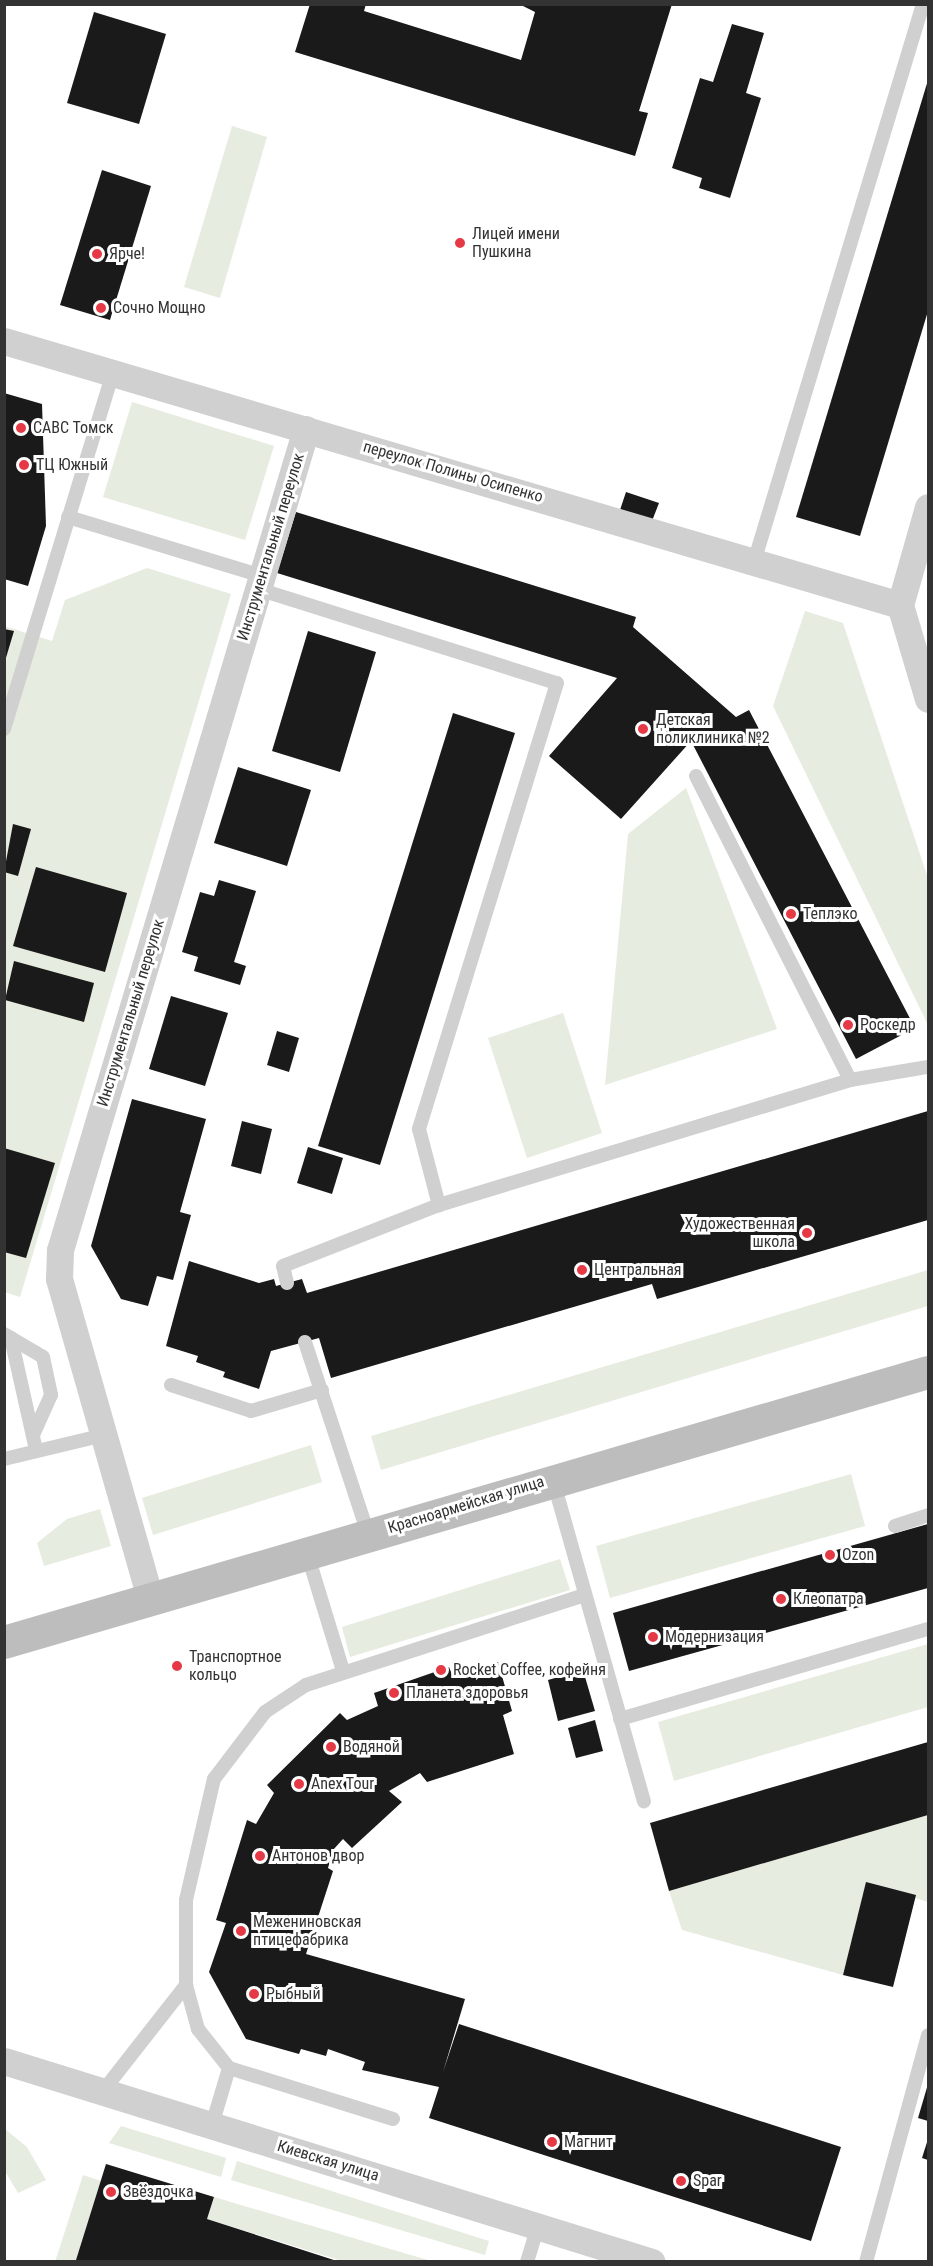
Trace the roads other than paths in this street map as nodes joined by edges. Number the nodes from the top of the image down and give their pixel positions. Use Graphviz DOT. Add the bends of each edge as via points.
graph roads {
  1 [pos="923,4"];
  2 [pos="4,341"];
  3 [pos="113,372"];
  4 [pos="306,429"];
  5 [pos="928,507"];
  6 [pos="68,517"];
  7 [pos="754,562"];
  8 [pos="260,583"];
  9 [pos="900,605"];
  10 [pos="928,699"];
  11 [pos="4,729"];
  12 [pos="696,776"];
  13 [pos="928,1067"];
  14 [pos="850,1080"];
  15 [pos="439,1205"];
  16 [pos="287,1283"];
  17 [pos="8,1336"];
  18 [pos="305,1342"];
  19 [pos="927,1377"];
  20 [pos="171,1385"];
  21 [pos="322,1390"];
  22 [pos="33,1435"];
  23 [pos="104,1435"];
  24 [pos="36,1450"];
  25 [pos="4,1459"];
  26 [pos="553,1479"];
  27 [pos="928,1515"];
  28 [pos="895,1526"];
  29 [pos="368,1534"];
  30 [pos="306,1552"];
  31 [pos="584,1595"];
  32 [pos="150,1598"];
  33 [pos="928,1629"];
  34 [pos="4,1642"];
  35 [pos="343,1671"];
  36 [pos="620,1719"];
  37 [pos="644,1801"];
  38 [pos="186,1985"];
  39 [pos="928,2035"];
  40 [pos="4,2061"];
  41 [pos="229,2068"];
  42 [pos="103,2091"];
  43 [pos="393,2119"];
  44 [pos="212,2125"];
  45 [pos="538,2226"];
  46 [pos="527,2262"];
  47 [pos="652,2262"];
  48 [pos="866,2262"];
  1 -- 7 [label="lane"];
  2 -- 3 [label="street, переулок Полины Осипенко"];
  3 -- 4 [label="street, переулок Полины Осипенко"];
  3 -- 6 [label="lane"];
  4 -- 7 [label="street, переулок Полины Осипенко"];
  4 -- 8 [label="street, Инструментальный переулок"];
  5 -- 9 [label="street"];
  6 -- 8 [label="lane"];
  6 -- 11 [label="lane"];
  7 -- 9 [label="street, переулок Полины Осипенко"];
  8 -- 15 [label="lane" via="557,683 419,1129"];
  8 -- 23 [label="street, Инструментальный переулок" via="60,1250 59,1279"];
  9 -- 10 [label="street"];
  12 -- 14 [label="lane"];
  13 -- 14 [label="lane"];
  14 -- 15 [label="lane"];
  15 -- 16 [label="lane" via="282,1266"];
  17 -- 22 [label="lane"];
  17 -- 22 [label="lane" via="43,1357 51,1395"];
  18 -- 21 [label="lane"];
  19 -- 26 [label="main road, Красноармейская улица"];
  20 -- 21 [label="lane" via="251,1411"];
  21 -- 29 [label="lane"];
  22 -- 24 [label="lane"];
  23 -- 24 [label="lane"];
  23 -- 32 [label="street, Инструментальный переулок"];
  24 -- 25 [label="lane"];
  26 -- 29 [label="main road, Красноармейская улица"];
  26 -- 31 [label="lane"];
  27 -- 28 [label="lane"];
  29 -- 30 [label="main road, Красноармейская улица"];
  30 -- 32 [label="main road, Красноармейская улица"];
  30 -- 35 [label="lane"];
  31 -- 35 [label="lane"];
  31 -- 36 [label="lane"];
  32 -- 34 [label="main road, Красноармейская улица"];
  33 -- 36 [label="lane"];
  35 -- 38 [label="lane" via="306,1685 265,1712 214,1779 186,1900"];
  36 -- 37 [label="lane"];
  38 -- 41 [label="lane" via="198,2030"];
  38 -- 42 [label="lane"];
  39 -- 48 [label="lane"];
  40 -- 42 [label="street, Киевская улица"];
  41 -- 43 [label="lane"];
  41 -- 44 [label="lane"];
  42 -- 44 [label="street, Киевская улица"];
  44 -- 45 [label="street, Киевская улица"];
  45 -- 46 [label="lane"];
  45 -- 47 [label="street, Киевская улица"];
}
